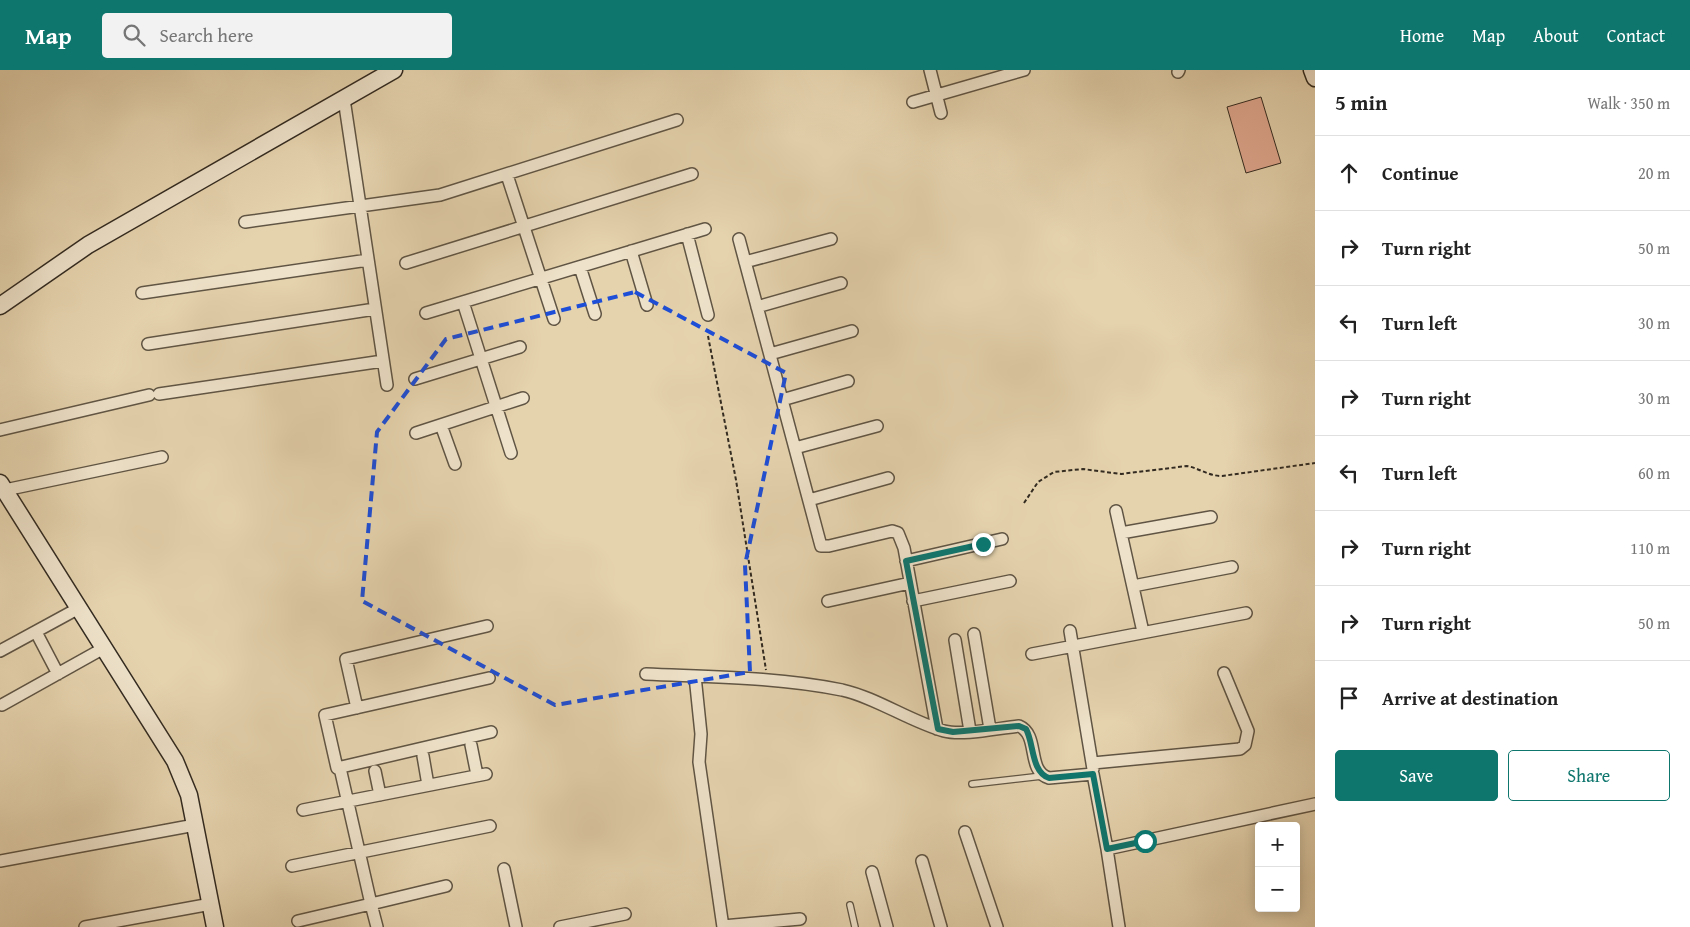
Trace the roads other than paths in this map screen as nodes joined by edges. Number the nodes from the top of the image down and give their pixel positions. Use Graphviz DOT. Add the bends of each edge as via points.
graph roads {
  1 [pos="394,70"];
  2 [pos="930,70"];
  3 [pos="1024,70"];
  4 [pos="1312,70"];
  5 [pos="1315,78"];
  6 [pos="936,96"];
  7 [pos="344,99"];
  8 [pos="913,102"];
  9 [pos="941,113"];
  10 [pos="677,120"];
  11 [pos="692,174"];
  12 [pos="507,175"];
  13 [pos="360,207"];
  14 [pos="245,222"];
  15 [pos="524,226"];
  16 [pos="705,229"];
  17 [pos="687,234"];
  18 [pos="739,239"];
  19 [pos="831,239"];
  20 [pos="631,251"];
  21 [pos="368,260"];
  22 [pos="745,262"];
  23 [pos="406,263"];
  24 [pos="580,267"];
  25 [pos="541,279"];
  26 [pos="841,283"];
  27 [pos="142,293"];
  28 [pos="463,302"];
  29 [pos="647,305"];
  30 [pos="0,306"];
  31 [pos="757,306"];
  32 [pos="375,309"];
  33 [pos="426,313"];
  34 [pos="595,314"];
  35 [pos="708,315"];
  36 [pos="554,319"];
  37 [pos="852,331"];
  38 [pos="148,344"];
  39 [pos="520,347"];
  40 [pos="770,354"];
  41 [pos="481,359"];
  42 [pos="383,361"];
  43 [pos="416,379"];
  44 [pos="848,381"];
  45 [pos="387,385"];
  46 [pos="523,398"];
  47 [pos="782,400"];
  48 [pos="496,407"];
  49 [pos="441,425"];
  50 [pos="877,426"];
  51 [pos="0,430"];
  52 [pos="416,433"];
  53 [pos="795,448"];
  54 [pos="511,453"];
  55 [pos="162,457"];
  56 [pos="455,464"];
  57 [pos="888,478"];
  58 [pos="2,486"];
  59 [pos="809,500"];
  60 [pos="1116,511"];
  61 [pos="1211,517"];
  62 [pos="1121,533"];
  63 [pos="1002,539"];
  64 [pos="906,561"];
  65 [pos="1232,567"];
  66 [pos="1010,581"];
  67 [pos="910,583"];
  68 [pos="1133,586"];
  69 [pos="828,600"];
  70 [pos="913,601"];
  71 [pos="79,608"];
  72 [pos="1246,613"];
  73 [pos="486,626"];
  74 [pos="1070,631"];
  75 [pos="36,632"];
  76 [pos="1143,632"];
  77 [pos="974,634"];
  78 [pos="955,640"];
  79 [pos="1073,645"];
  80 [pos="104,648"];
  81 [pos="0,651"];
  82 [pos="1032,654"];
  83 [pos="1224,673"];
  84 [pos="58,674"];
  85 [pos="646,674"];
  86 [pos="695,676"];
  87 [pos="488,678"];
  88 [pos="2,705"];
  89 [pos="357,708"];
  90 [pos="990,728"];
  91 [pos="938,729"];
  92 [pos="970,731"];
  93 [pos="491,732"];
  94 [pos="471,745"];
  95 [pos="422,756"];
  96 [pos="340,768"];
  97 [pos="1093,768"];
  98 [pos="375,771"];
  99 [pos="1042,776"];
  100 [pos="972,784"];
  101 [pos="428,785"];
  102 [pos="380,795"];
  103 [pos="347,801"];
  104 [pos="1315,804"];
  105 [pos="303,810"];
  106 [pos="195,825"];
  107 [pos="490,826"];
  108 [pos="965,832"];
  109 [pos="1107,849"];
  110 [pos="359,852"];
  111 [pos="922,861"];
  112 [pos="0,862"];
  113 [pos="292,866"];
  114 [pos="504,869"];
  115 [pos="872,872"];
  116 [pos="446,886"];
  117 [pos="211,904"];
  118 [pos="371,904"];
  119 [pos="850,905"];
  120 [pos="625,914"];
  121 [pos="800,919"];
  122 [pos="298,921"];
  123 [pos="85,927"];
  124 [pos="215,927"];
  125 [pos="377,927"];
  126 [pos="516,927"];
  127 [pos="560,927"];
  128 [pos="723,927"];
  129 [pos="855,927"];
  130 [pos="887,927"];
  131 [pos="941,927"];
  132 [pos="997,927"];
  133 [pos="1118,927"];
  1 -- 7 [label="street"];
  2 -- 6 [label="street"];
  3 -- 6 [label="street"];
  4 -- 5 [label="street"];
  6 -- 8 [label="street"];
  6 -- 9 [label="street"];
  7 -- 13 [label="street"];
  7 -- 30 [label="street" via="88,245"];
  10 -- 12 [label="street"];
  11 -- 15 [label="street"];
  12 -- 13 [label="street" via="440,196"];
  12 -- 15 [label="street"];
  13 -- 14 [label="street"];
  13 -- 21 [label="street"];
  15 -- 23 [label="street"];
  15 -- 25 [label="street"];
  16 -- 17 [label="street"];
  17 -- 20 [label="street"];
  17 -- 35 [label="street"];
  18 -- 22 [label="street"];
  19 -- 22 [label="street"];
  20 -- 24 [label="street"];
  20 -- 29 [label="street"];
  21 -- 27 [label="street"];
  21 -- 32 [label="street"];
  22 -- 31 [label="street"];
  24 -- 25 [label="street"];
  24 -- 34 [label="street"];
  25 -- 28 [label="street"];
  25 -- 36 [label="street"];
  26 -- 31 [label="street"];
  28 -- 33 [label="street"];
  28 -- 41 [label="street"];
  31 -- 40 [label="street"];
  32 -- 38 [label="street"];
  32 -- 42 [label="street"];
  37 -- 40 [label="street"];
  39 -- 41 [label="street"];
  40 -- 47 [label="street"];
  41 -- 43 [label="street"];
  41 -- 48 [label="street"];
  42 -- 45 [label="street"];
  42 -- 51 [label="street" via="154,394"];
  44 -- 47 [label="street"];
  46 -- 48 [label="street"];
  47 -- 53 [label="street"];
  48 -- 49 [label="street"];
  48 -- 54 [label="street"];
  49 -- 52 [label="street"];
  49 -- 56 [label="street"];
  50 -- 53 [label="street"];
  53 -- 59 [label="street"];
  55 -- 58 [label="street"];
  57 -- 59 [label="street"];
  58 -- 71 [label="street"];
  59 -- 64 [label="street" via="821,546 892,531 898,533"];
  60 -- 62 [label="street"];
  61 -- 62 [label="street"];
  62 -- 68 [label="street"];
  63 -- 64 [label="street"];
  64 -- 67 [label="street"];
  65 -- 68 [label="street"];
  66 -- 70 [label="street"];
  67 -- 69 [label="street"];
  67 -- 70 [label="street"];
  68 -- 76 [label="street"];
  70 -- 91 [label="street"];
  71 -- 75 [label="street"];
  71 -- 80 [label="street"];
  72 -- 76 [label="street"];
  73 -- 89 [label="street" via="346,659"];
  74 -- 79 [label="street"];
  75 -- 81 [label="street"];
  75 -- 84 [label="street"];
  76 -- 79 [label="street"];
  77 -- 90 [label="street"];
  78 -- 92 [label="street"];
  79 -- 82 [label="street"];
  79 -- 97 [label="street"];
  80 -- 84 [label="street"];
  80 -- 106 [label="street" via="175,761 189,795"];
  83 -- 97 [label="street" via="1248,730 1245,745 1240,749"];
  84 -- 88 [label="street"];
  85 -- 86 [label="street"];
  86 -- 91 [label="street" via="768,680 845,691"];
  86 -- 128 [label="street" via="701,734 698,762"];
  87 -- 89 [label="street"];
  89 -- 96 [label="street" via="325,715 337,768"];
  90 -- 92 [label="street"];
  90 -- 99 [label="street" via="1019,726 1026,729"];
  91 -- 92 [label="street"];
  93 -- 96 [label="street"];
  94 -- 101 [label="street" via="482,775"];
  95 -- 101 [label="street"];
  96 -- 103 [label="street"];
  97 -- 99 [label="street" via="1049,778"];
  97 -- 109 [label="street"];
  98 -- 102 [label="street"];
  99 -- 100 [label="lane"];
  101 -- 102 [label="street"];
  102 -- 103 [label="street"];
  103 -- 105 [label="street"];
  103 -- 110 [label="street"];
  104 -- 109 [label="street"];
  106 -- 112 [label="street"];
  106 -- 117 [label="street"];
  107 -- 110 [label="street"];
  108 -- 132 [label="street"];
  109 -- 133 [label="street"];
  110 -- 113 [label="street"];
  110 -- 118 [label="street"];
  111 -- 131 [label="street"];
  114 -- 126 [label="street"];
  115 -- 130 [label="street"];
  116 -- 118 [label="street"];
  117 -- 123 [label="street"];
  117 -- 124 [label="street"];
  118 -- 122 [label="street"];
  118 -- 125 [label="street"];
  119 -- 129 [label="lane"];
  120 -- 127 [label="street"];
  121 -- 128 [label="street"];
}
